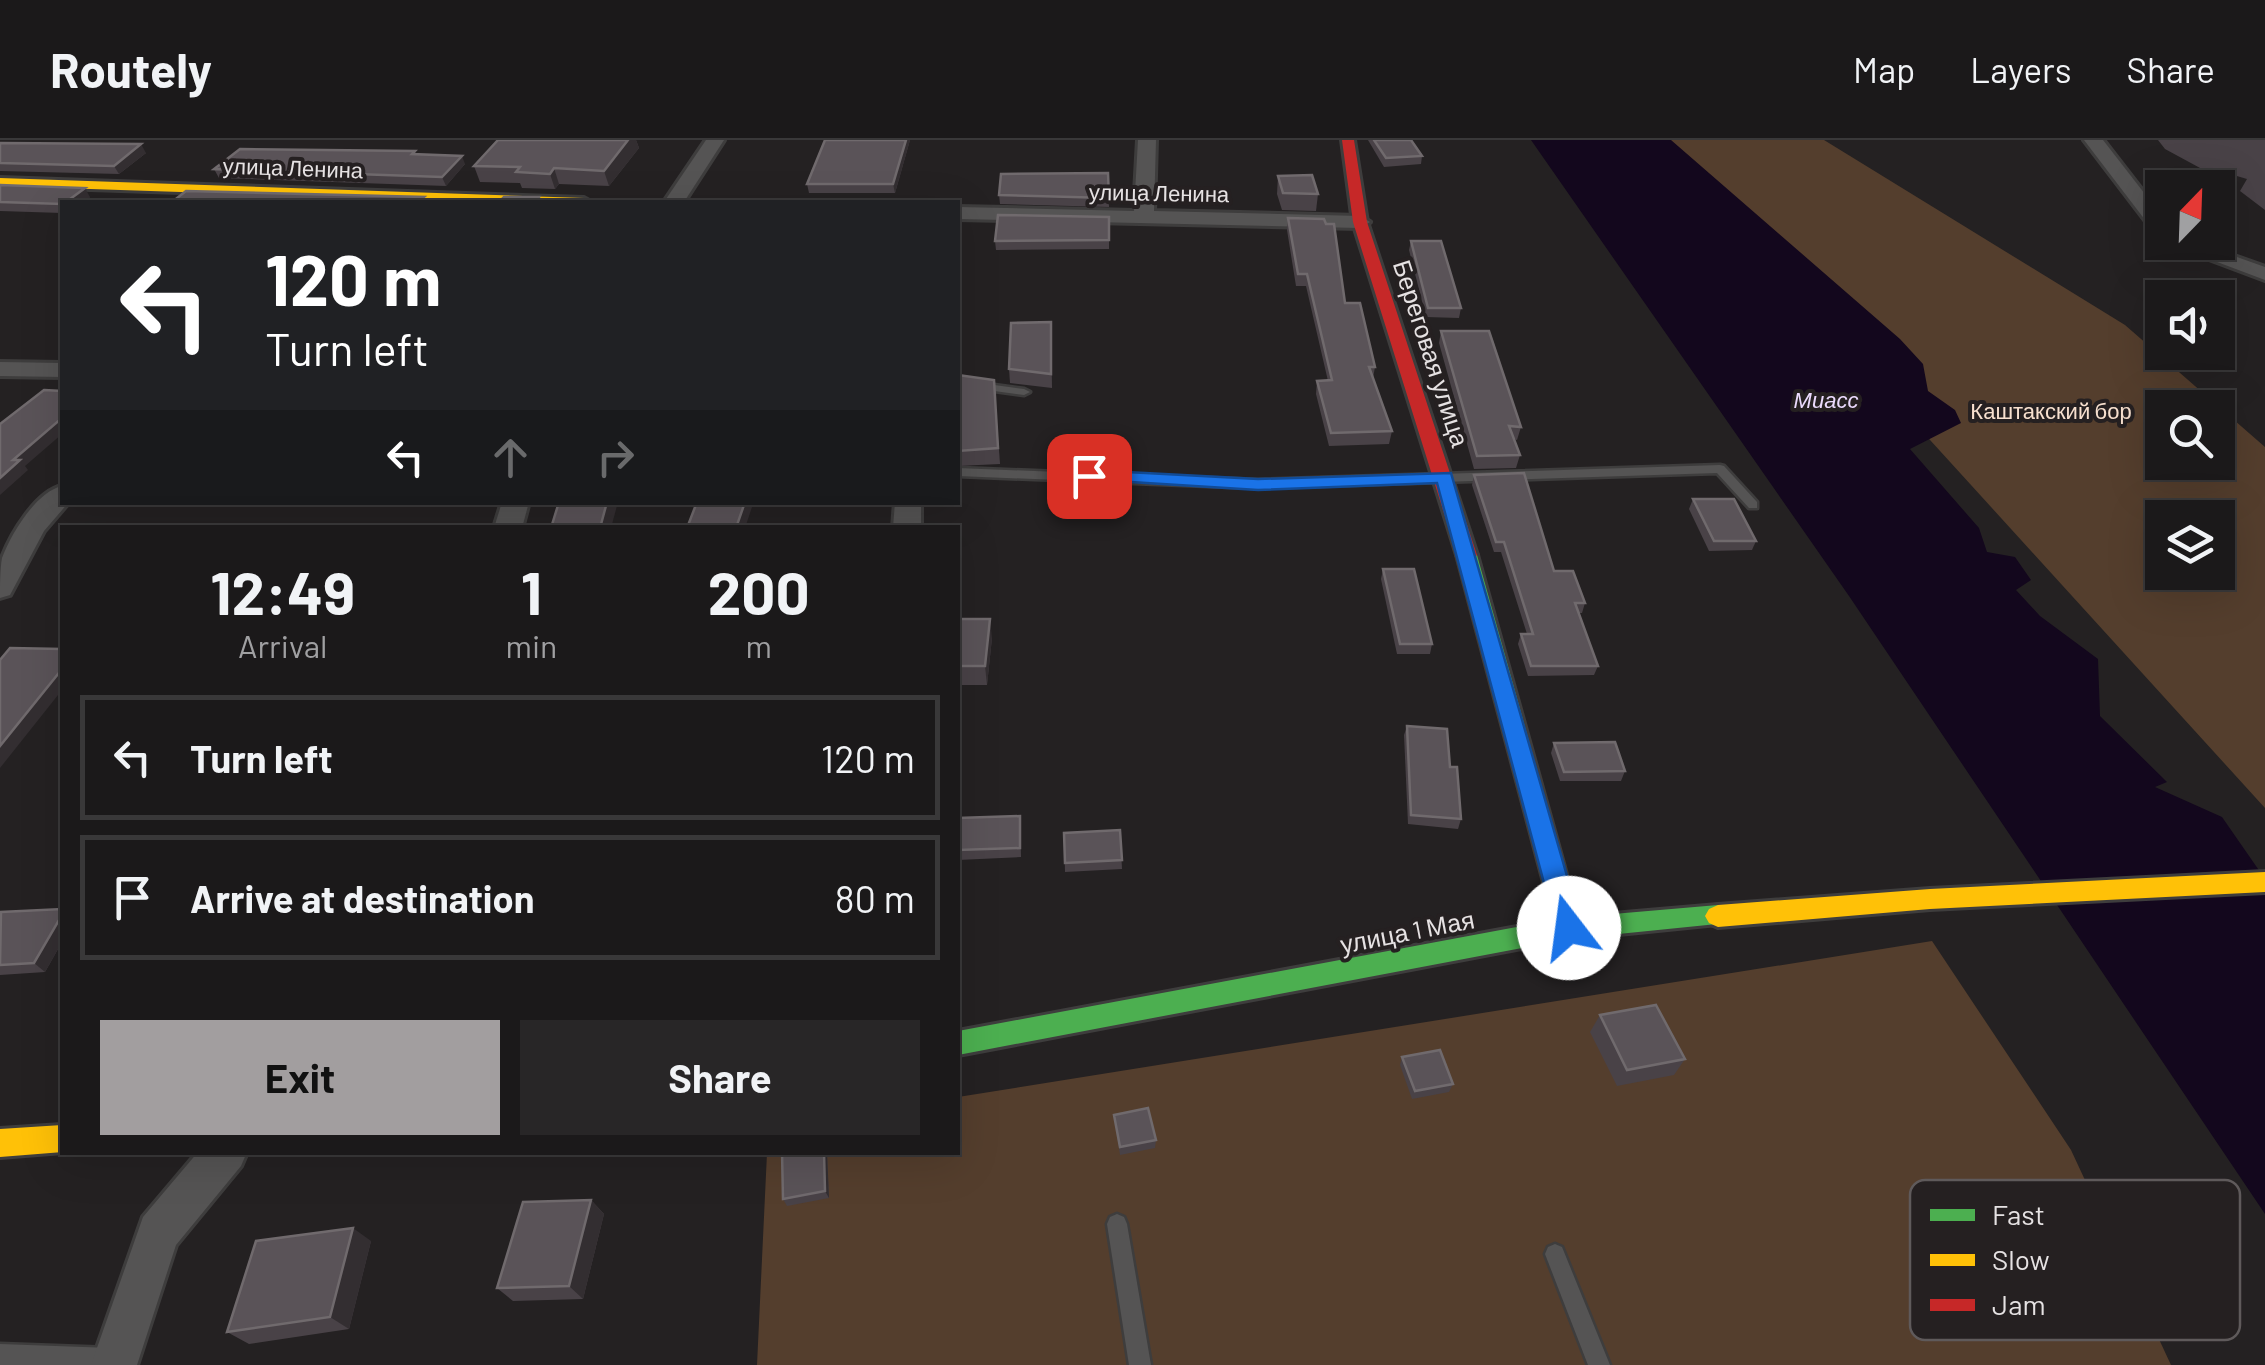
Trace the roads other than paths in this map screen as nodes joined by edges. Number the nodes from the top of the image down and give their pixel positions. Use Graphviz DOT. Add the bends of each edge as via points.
graph roads {
  1 [pos="715,140"];
  2 [pos="1147,140"];
  3 [pos="1348,140"];
  4 [pos="2093,140"];
  5 [pos="0,182"];
  6 [pos="373,199"];
  7 [pos="443,200"];
  8 [pos="675,200"];
  9 [pos="2145,207"];
  10 [pos="960,212"];
  11 [pos="1144,217"];
  12 [pos="1360,222"];
  13 [pos="2225,260"];
  14 [pos="2265,274"];
  15 [pos="0,369"];
  16 [pos="60,370"];
  17 [pos="960,383"];
  18 [pos="1024,392"];
  19 [pos="960,472"];
  20 [pos="1445,477"];
  21 [pos="60,496"];
  22 [pos="1753,505"];
  23 [pos="0,588"];
  24 [pos="2265,882"];
  25 [pos="1569,928"];
  26 [pos="960,1044"];
  27 [pos="60,1139"];
  28 [pos="0,1143"];
  29 [pos="223,1155"];
  30 [pos="1117,1224"];
  31 [pos="1555,1254"];
  32 [pos="0,1356"];
  33 [pos="115,1362"];
  34 [pos="1140,1365"];
  35 [pos="1599,1365"];
  1 -- 8 [label="street"];
  2 -- 11 [label="street"];
  3 -- 12 [label="street, Береговая улица"];
  4 -- 9 [label="street"];
  5 -- 6 [label="street, улица Ленина"];
  6 -- 7 [label="street, улица Ленина"];
  10 -- 11 [label="street, улица Ленина"];
  11 -- 12 [label="street, улица Ленина"];
  12 -- 20 [label="street, Береговая улица"];
  13 -- 14 [label="street"];
  15 -- 16 [label="street"];
  17 -- 18 [label="lane"];
  19 -- 20 [label="lane" via="1258,484"];
  20 -- 22 [label="lane" via="1720,469"];
  20 -- 25 [label="street, Береговая улица"];
  21 -- 23 [label="street" via="32,527"];
  24 -- 25 [label="street, улица 1 Мая" via="1930,899"];
  25 -- 26 [label="street, улица 1 Мая"];
  27 -- 28 [label="street"];
  29 -- 33 [label="street" via="158,1232"];
  30 -- 34 [label="lane"];
  31 -- 35 [label="lane"];
  32 -- 33 [label="lane"];
}
